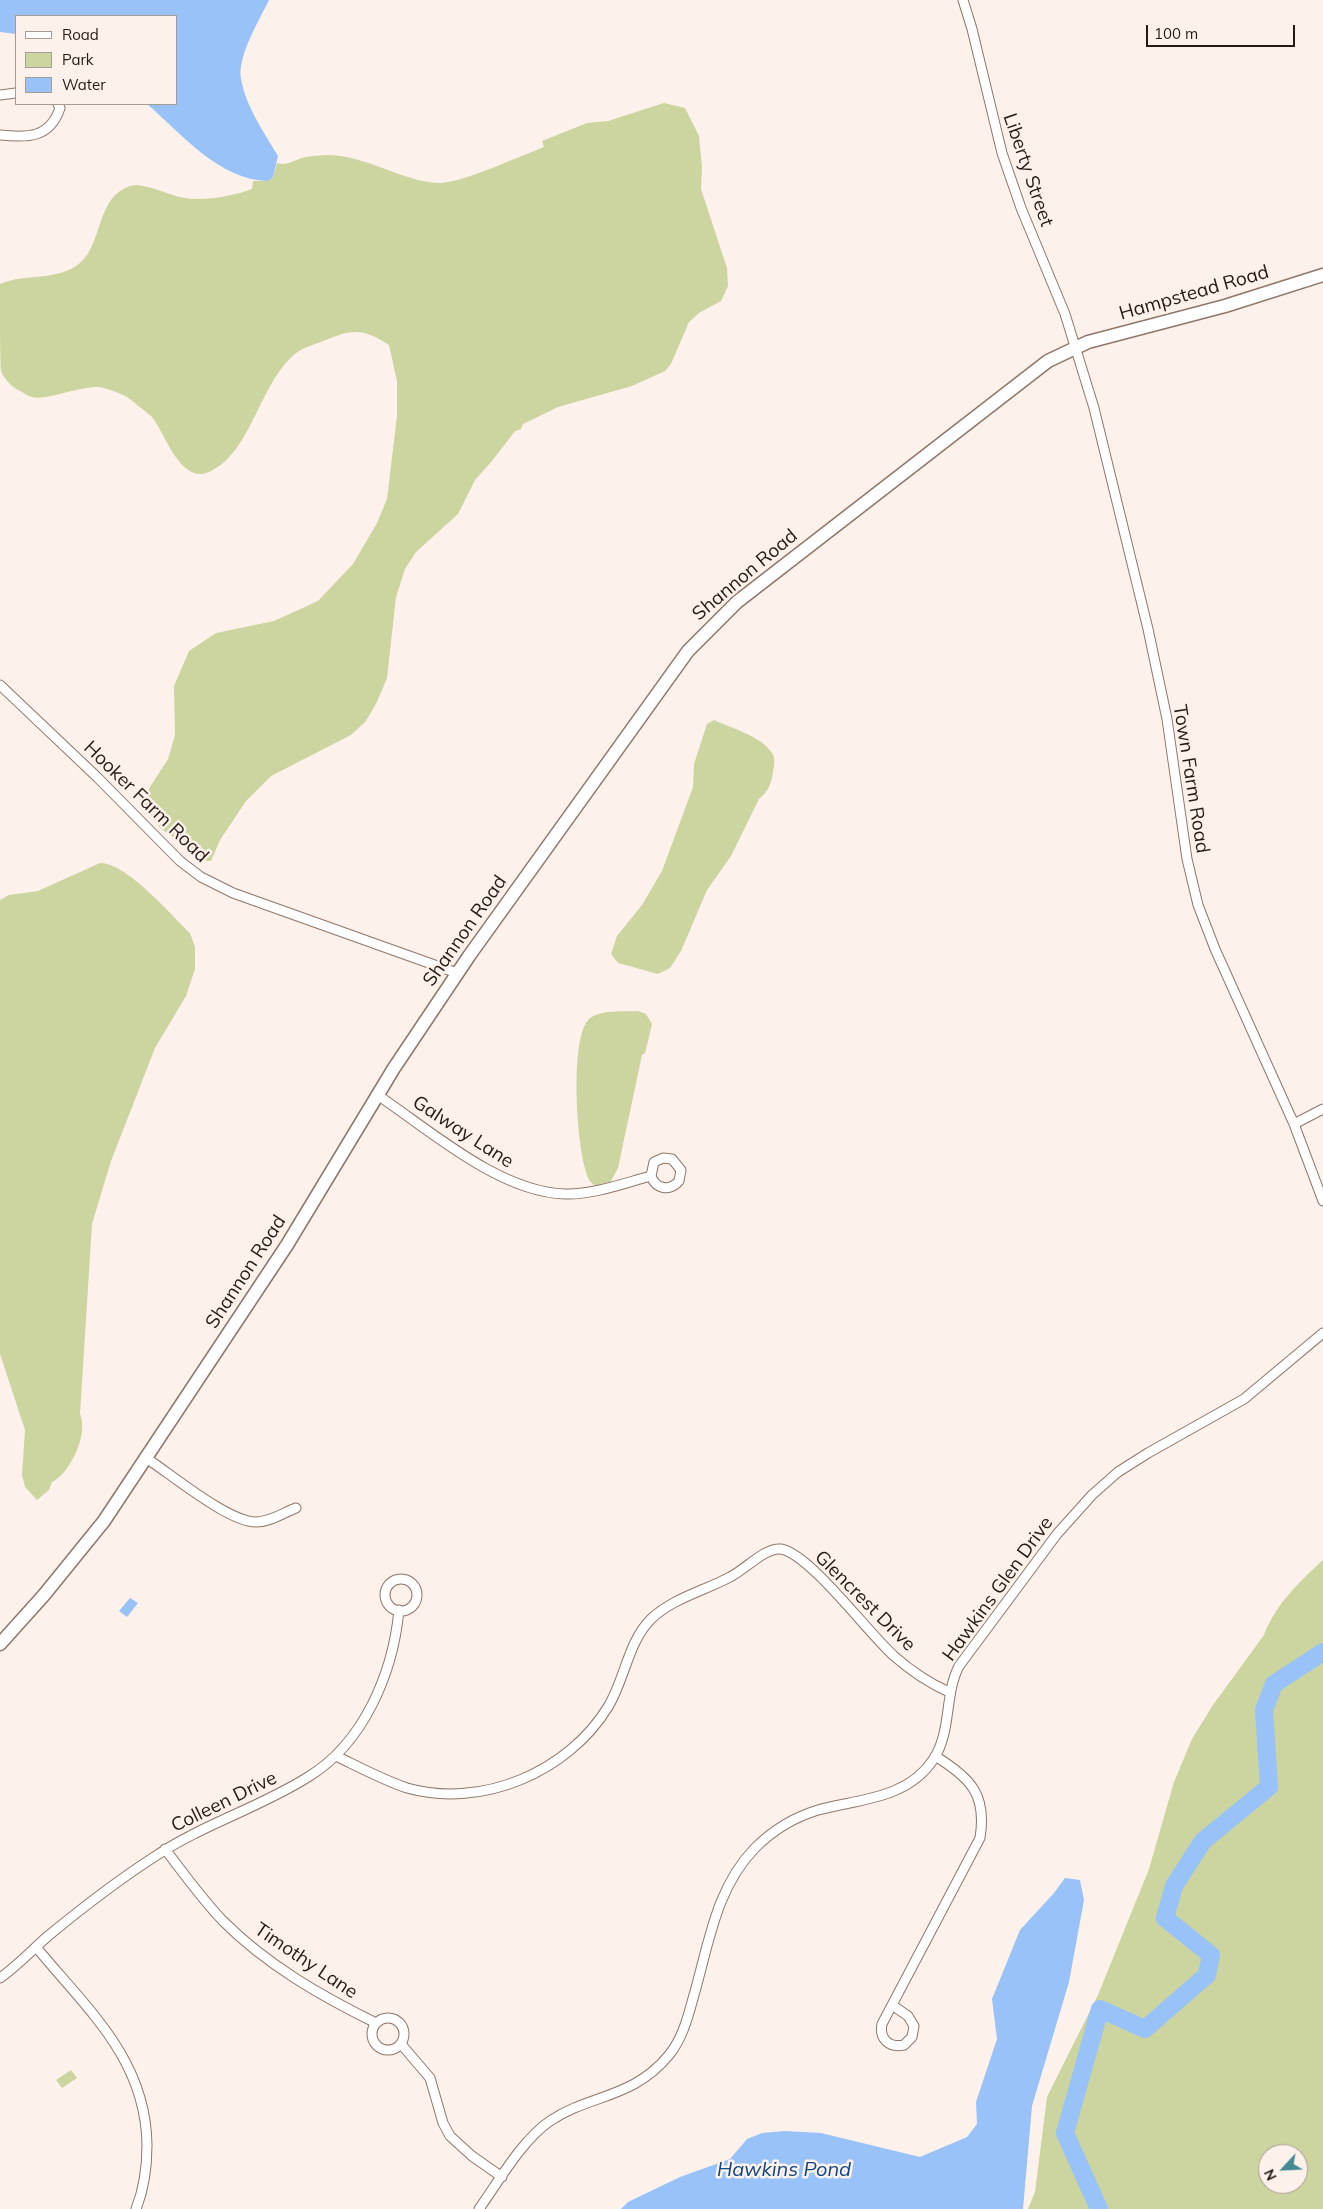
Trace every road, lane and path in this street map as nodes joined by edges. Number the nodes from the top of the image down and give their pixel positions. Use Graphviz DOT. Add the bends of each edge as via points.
graph roads {
  1 [pos="963,0"];
  2 [pos="15,93"];
  3 [pos="0,95"];
  4 [pos="58,105"];
  5 [pos="0,135"];
  6 [pos="1323,275"];
  7 [pos="1075,346"];
  8 [pos="0,684"];
  9 [pos="458,973"];
  10 [pos="379,1096"];
  11 [pos="1323,1108"];
  12 [pos="1294,1124"];
  13 [pos="651,1176"];
  14 [pos="1323,1201"];
  15 [pos="1323,1333"];
  16 [pos="146,1458"];
  17 [pos="296,1508"];
  18 [pos="399,1610"];
  19 [pos="0,1644"];
  20 [pos="949,1692"];
  21 [pos="336,1756"];
  22 [pos="935,1756"];
  23 [pos="165,1849"];
  24 [pos="36,1947"];
  25 [pos="0,1978"];
  26 [pos="892,2005"];
  27 [pos="376,2023"];
  28 [pos="401,2044"];
  29 [pos="502,2177"];
  30 [pos="136,2209"];
  31 [pos="479,2209"];
  1 -- 7 [label="street, Liberty Street" via="1004,161"];
  2 -- 3 [label="street"];
  4 -- 5 [label="street" via="56,120 37,135"];
  6 -- 7 [label="street, Hampstead Road" via="1225,306"];
  7 -- 9 [label="street, Shannon Road" via="1020,380 737,602 703,633 660,688"];
  7 -- 12 [label="street, Town Farm Road" via="1094,408 1148,628 1168,728 1187,859 1198,905"];
  8 -- 9 [label="street, Hooker Farm Road" via="97,776 154,837 201,877 234,893"];
  9 -- 10 [label="street, Shannon Road" via="394,1068"];
  10 -- 13 [label="street, Galway Lane" via="478,1164 530,1189 567,1194"];
  10 -- 16 [label="street, Shannon Road" via="287,1245"];
  11 -- 12 [label="street"];
  12 -- 14 [label="street, Town Farm Road"];
  15 -- 20 [label="street, Hawkins Glen Drive" via="1234,1406 1140,1458 1092,1495 1057,1534 964,1658"];
  16 -- 17 [label="street" via="245,1521 272,1519"];
  16 -- 19 [label="street, Shannon Road" via="104,1522"];
  18 -- 21 [label="street, Colleen Drive" via="384,1681 363,1720"];
  20 -- 21 [label="street, Glencrest Drive" via="917,1674 893,1655 812,1570 794,1554 782,1549 764,1553 732,1576 677,1601 650,1620 597,1723 567,1753 538,1772 482,1791 425,1792 391,1782"];
  20 -- 22 [label="street, Hawkins Glen Drive" via="943,1732"];
  21 -- 23 [label="street, Colleen Drive" via="295,1785"];
  22 -- 26 [label="street" via="958,1770 973,1786 982,1812 980,1838"];
  22 -- 29 [label="street, Hawkins Glen Drive" via="924,1770 898,1791 805,1815 781,1827 759,1844 736,1870 724,1892 685,2027 669,2055 634,2085 549,2122 532,2137"];
  23 -- 24 [label="street, Colleen Drive"];
  23 -- 27 [label="street, Timothy Lane" via="212,1909 245,1941 299,1981"];
  24 -- 25 [label="street, Colleen Drive"];
  24 -- 30 [label="street" via="117,2047 139,2088 147,2157"];
  26 -- 26 [label="street" via="882,2024 881,2034 887,2043 898,2046 909,2042 914,2026 908,2016"];
  27 -- 28 [label="street" via="387,2018 399,2022 404,2032"];
  27 -- 28 [label="street" via="372,2036 379,2047 392,2050"];
  28 -- 29 [label="street" via="430,2078 450,2136"];
  29 -- 31 [label="street, Hawkins Glen Drive"];
}
